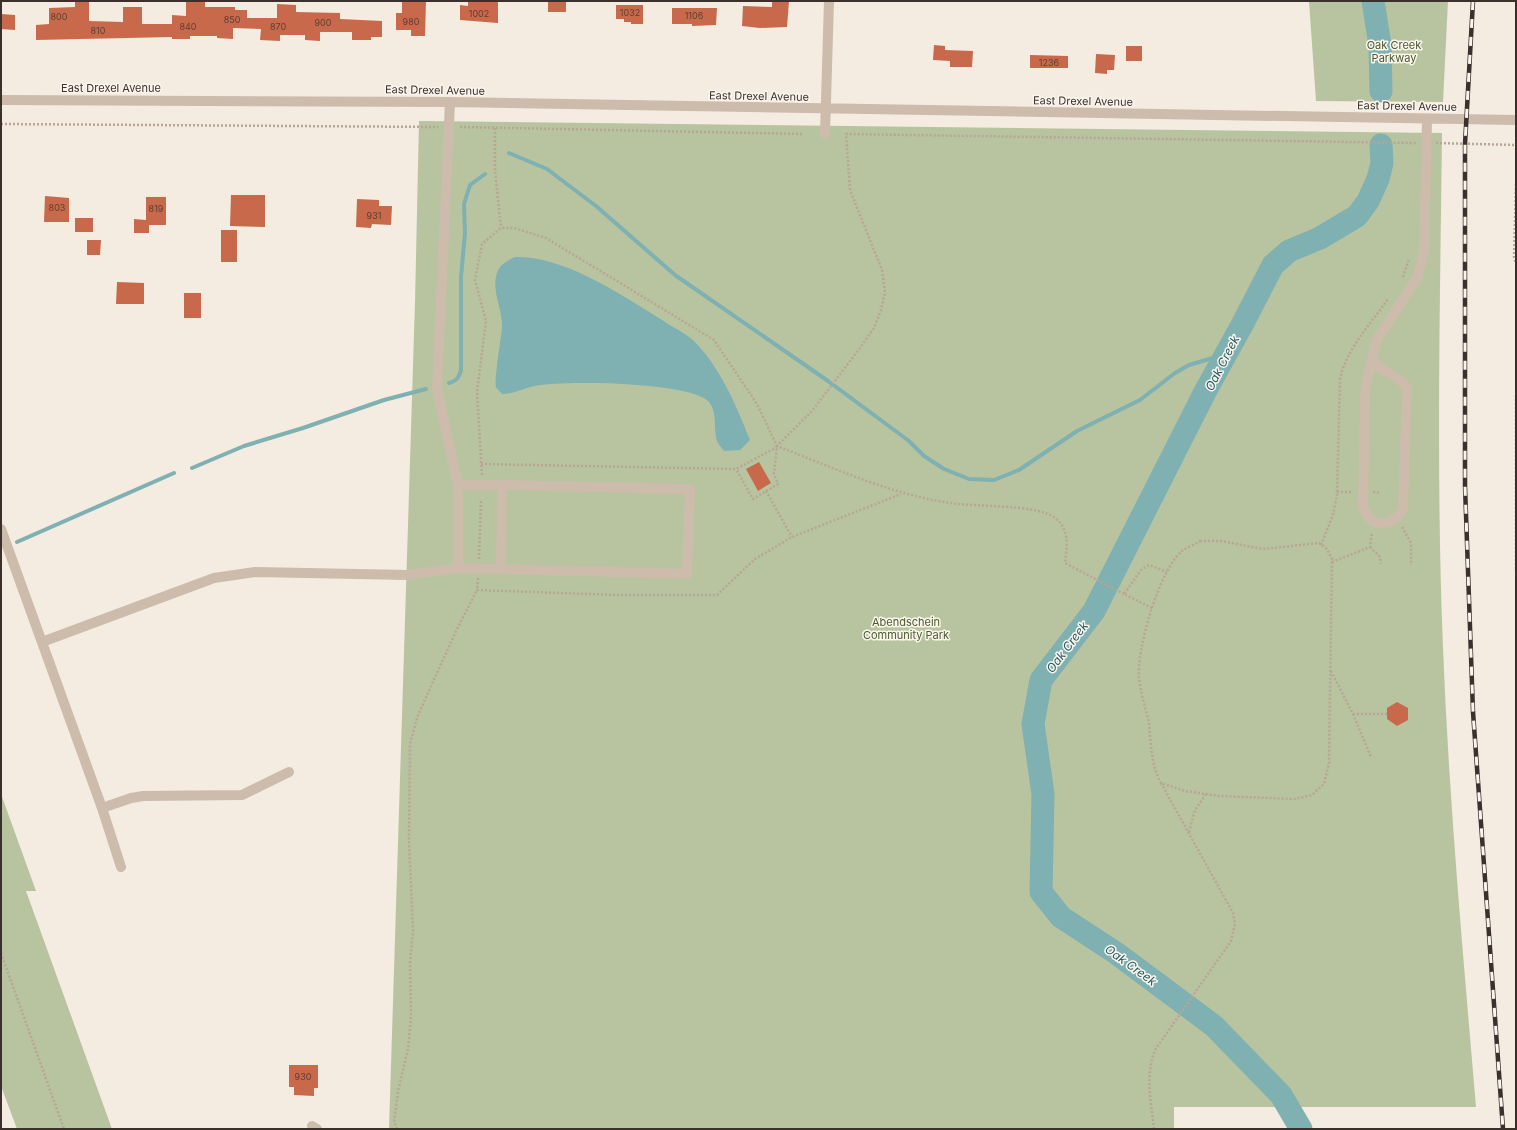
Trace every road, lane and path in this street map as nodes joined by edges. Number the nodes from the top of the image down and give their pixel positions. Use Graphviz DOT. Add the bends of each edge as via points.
graph roads {
  1 [pos="829,1"];
  2 [pos="1,100"];
  3 [pos="450,102"];
  4 [pos="826,109"];
  5 [pos="1427,119"];
  6 [pos="1516,120"];
  7 [pos="1,124"];
  8 [pos="441,127"];
  9 [pos="455,127"];
  10 [pos="495,128"];
  11 [pos="803,134"];
  12 [pos="825,134"];
  13 [pos="1427,143"];
  14 [pos="1516,145"];
  15 [pos="1516,184"];
  16 [pos="501,228"];
  17 [pos="1516,264"];
  18 [pos="1371,362"];
  19 [pos="1516,395"];
  20 [pos="777,446"];
  21 [pos="481,464"];
  22 [pos="736,469"];
  23 [pos="482,478"];
  24 [pos="458,485"];
  25 [pos="502,485"];
  26 [pos="766,492"];
  27 [pos="1395,520"];
  28 [pos="1374,522"];
  29 [pos="1,529"];
  30 [pos="792,537"];
  31 [pos="1370,547"];
  32 [pos="1332,562"];
  33 [pos="1381,564"];
  34 [pos="1411,565"];
  35 [pos="458,568"];
  36 [pos="500,569"];
  37 [pos="1516,570"];
  38 [pos="1168,572"];
  39 [pos="477,590"];
  40 [pos="1124,594"];
  41 [pos="1152,608"];
  42 [pos="42,642"];
  43 [pos="1330,669"];
  44 [pos="1354,714"];
  45 [pos="1387,714"];
  46 [pos="1371,757"];
  47 [pos="289,772"];
  48 [pos="1161,783"];
  49 [pos="1206,794"];
  50 [pos="102,808"];
  51 [pos="1189,833"];
  52 [pos="122,867"];
  53 [pos="1,953"];
  54 [pos="64,1129"];
  55 [pos="397,1129"];
  56 [pos="1154,1129"];
  1 -- 4 [label="street"];
  2 -- 3 [label="street, East Drexel Avenue"];
  3 -- 4 [label="street, East Drexel Avenue"];
  3 -- 24 [label="street" via="437,389"];
  4 -- 5 [label="street, East Drexel Avenue"];
  4 -- 12 [label="street"];
  5 -- 6 [label="street, East Drexel Avenue"];
  5 -- 13 [label="street"];
  7 -- 8 [label="path"];
  9 -- 10 [label="path"];
  10 -- 11 [label="path"];
  10 -- 16 [label="path" via="495,170"];
  13 -- 14 [label="path"];
  13 -- 18 [label="street" via="1422,259 1417,278 1376,341"];
  13 -- 20 [label="path" via="846,134 850,190 882,270 882,310 874,328 846,366 812,410"];
  15 -- 17 [label="path"];
  16 -- 20 [label="path" via="514,228 546,238 714,340 757,404"];
  16 -- 21 [label="path" via="482,244 475,280 486,321 476,392"];
  18 -- 27 [label="street" via="1400,380 1407,388 1403,508"];
  18 -- 28 [label="street" via="1365,390 1363,507 1367,516"];
  19 -- 37 [label="path"];
  20 -- 22 [label="path"];
  20 -- 26 [label="path" via="774,474 778,484"];
  20 -- 40 [label="path" via="902,494 951,503 1040,511 1055,518 1064,529 1067,540 1065,563"];
  21 -- 22 [label="path"];
  21 -- 23 [label="path"];
  22 -- 26 [label="path" via="753,499"];
  24 -- 25 [label="street"];
  24 -- 35 [label="street"];
  25 -- 36 [label="street"];
  25 -- 36 [label="street" via="690,489 687,574"];
  26 -- 30 [label="path"];
  27 -- 28 [label="street" via="1388,523"];
  27 -- 34 [label="path" via="1401,524 1411,543"];
  28 -- 31 [label="path"];
  29 -- 42 [label="street"];
  31 -- 32 [label="path"];
  31 -- 33 [label="path" via="1380,557"];
  32 -- 38 [label="path" via="1327,549 1319,543 1263,549 1221,542 1200,542 1181,552"];
  32 -- 43 [label="path"];
  35 -- 36 [label="street"];
  35 -- 42 [label="street" via="408,575 290,571 232,574 214,578"];
  38 -- 40 [label="path" via="1149,565 1141,570"];
  38 -- 41 [label="path"];
  39 -- 55 [label="path" via="418,715 410,744 409,841 413,931 410,962 411,1017 408,1049 394,1122"];
  40 -- 41 [label="path"];
  41 -- 48 [label="path" via="1140,654 1139,678 1148,721 1154,772"];
  42 -- 50 [label="street"];
  43 -- 44 [label="path"];
  43 -- 49 [label="path" via="1329,763 1324,784 1312,795 1294,799"];
  44 -- 45 [label="path"];
  44 -- 46 [label="path"];
  47 -- 50 [label="street" via="242,795 143,796"];
  48 -- 49 [label="path" via="1185,791"];
  48 -- 51 [label="path"];
  49 -- 51 [label="path" via="1195,810"];
  50 -- 52 [label="street"];
  51 -- 56 [label="path" via="1233,913 1235,924 1231,941 1158,1043 1150,1064 1149,1078"];
  53 -- 54 [label="path"];
}
